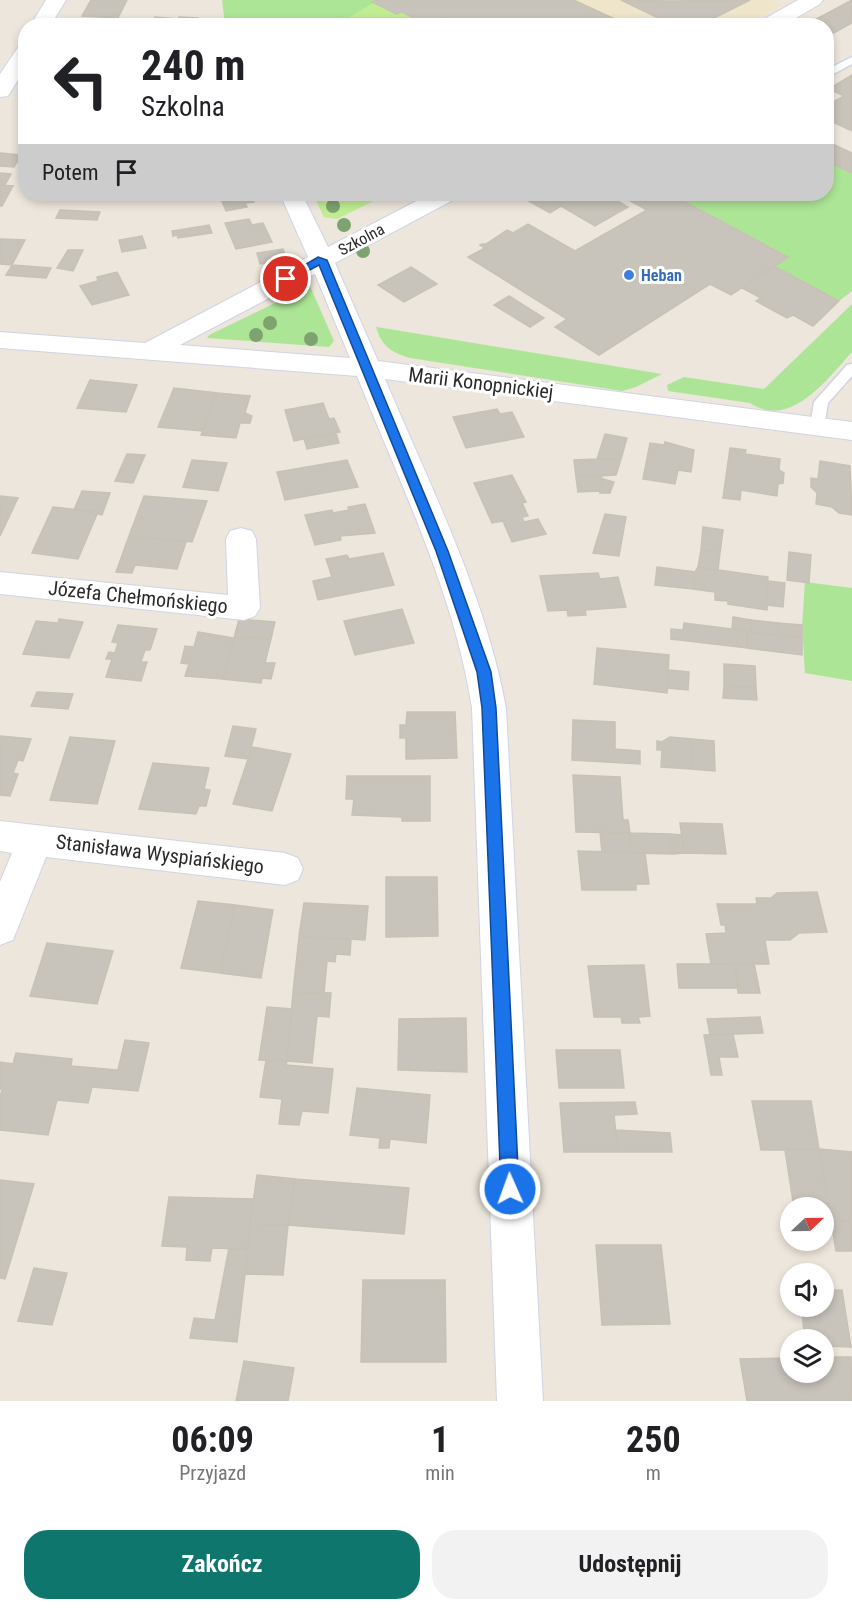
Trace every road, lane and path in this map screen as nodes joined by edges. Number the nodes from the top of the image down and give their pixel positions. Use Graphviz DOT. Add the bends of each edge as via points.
graph roads {
  1 [pos="56,0"];
  2 [pos="813,0"];
  3 [pos="45,18"];
  4 [pos="780,18"];
  5 [pos="852,60"];
  6 [pos="18,64"];
  7 [pos="834,70"];
  8 [pos="0,91"];
  9 [pos="294,201"];
  10 [pos="434,201"];
  11 [pos="322,260"];
  12 [pos="0,339"];
  13 [pos="147,352"];
  14 [pos="852,368"];
  15 [pos="367,369"];
  16 [pos="817,426"];
  17 [pos="852,431"];
  18 [pos="241,539"];
  19 [pos="0,583"];
  20 [pos="0,836"];
  21 [pos="35,839"];
  22 [pos="285,869"];
  23 [pos="0,928"];
  24 [pos="520,1401"];
  1 -- 3 [label="street"];
  2 -- 4 [label="street"];
  5 -- 7 [label="lane"];
  6 -- 8 [label="street"];
  9 -- 11 [label="street"];
  10 -- 11 [label="street, Szkolna"];
  11 -- 13 [label="street, Szkolna"];
  11 -- 15 [label="street"];
  12 -- 13 [label="street, Marii Konopnickiej"];
  13 -- 15 [label="street, Marii Konopnickiej"];
  14 -- 16 [label="lane" via="821,402"];
  15 -- 16 [label="street, Marii Konopnickiej"];
  15 -- 24 [label="street" via="442,551 484,672"];
  16 -- 17 [label="street, Marii Konopnickiej"];
  18 -- 19 [label="street, Józefa Chełmońskiego" via="244,608"];
  20 -- 21 [label="street, Stanisława Wyspiańskiego"];
  21 -- 22 [label="street, Stanisława Wyspiańskiego"];
  21 -- 23 [label="street, Stanisława Wyspiańskiego"];
}
